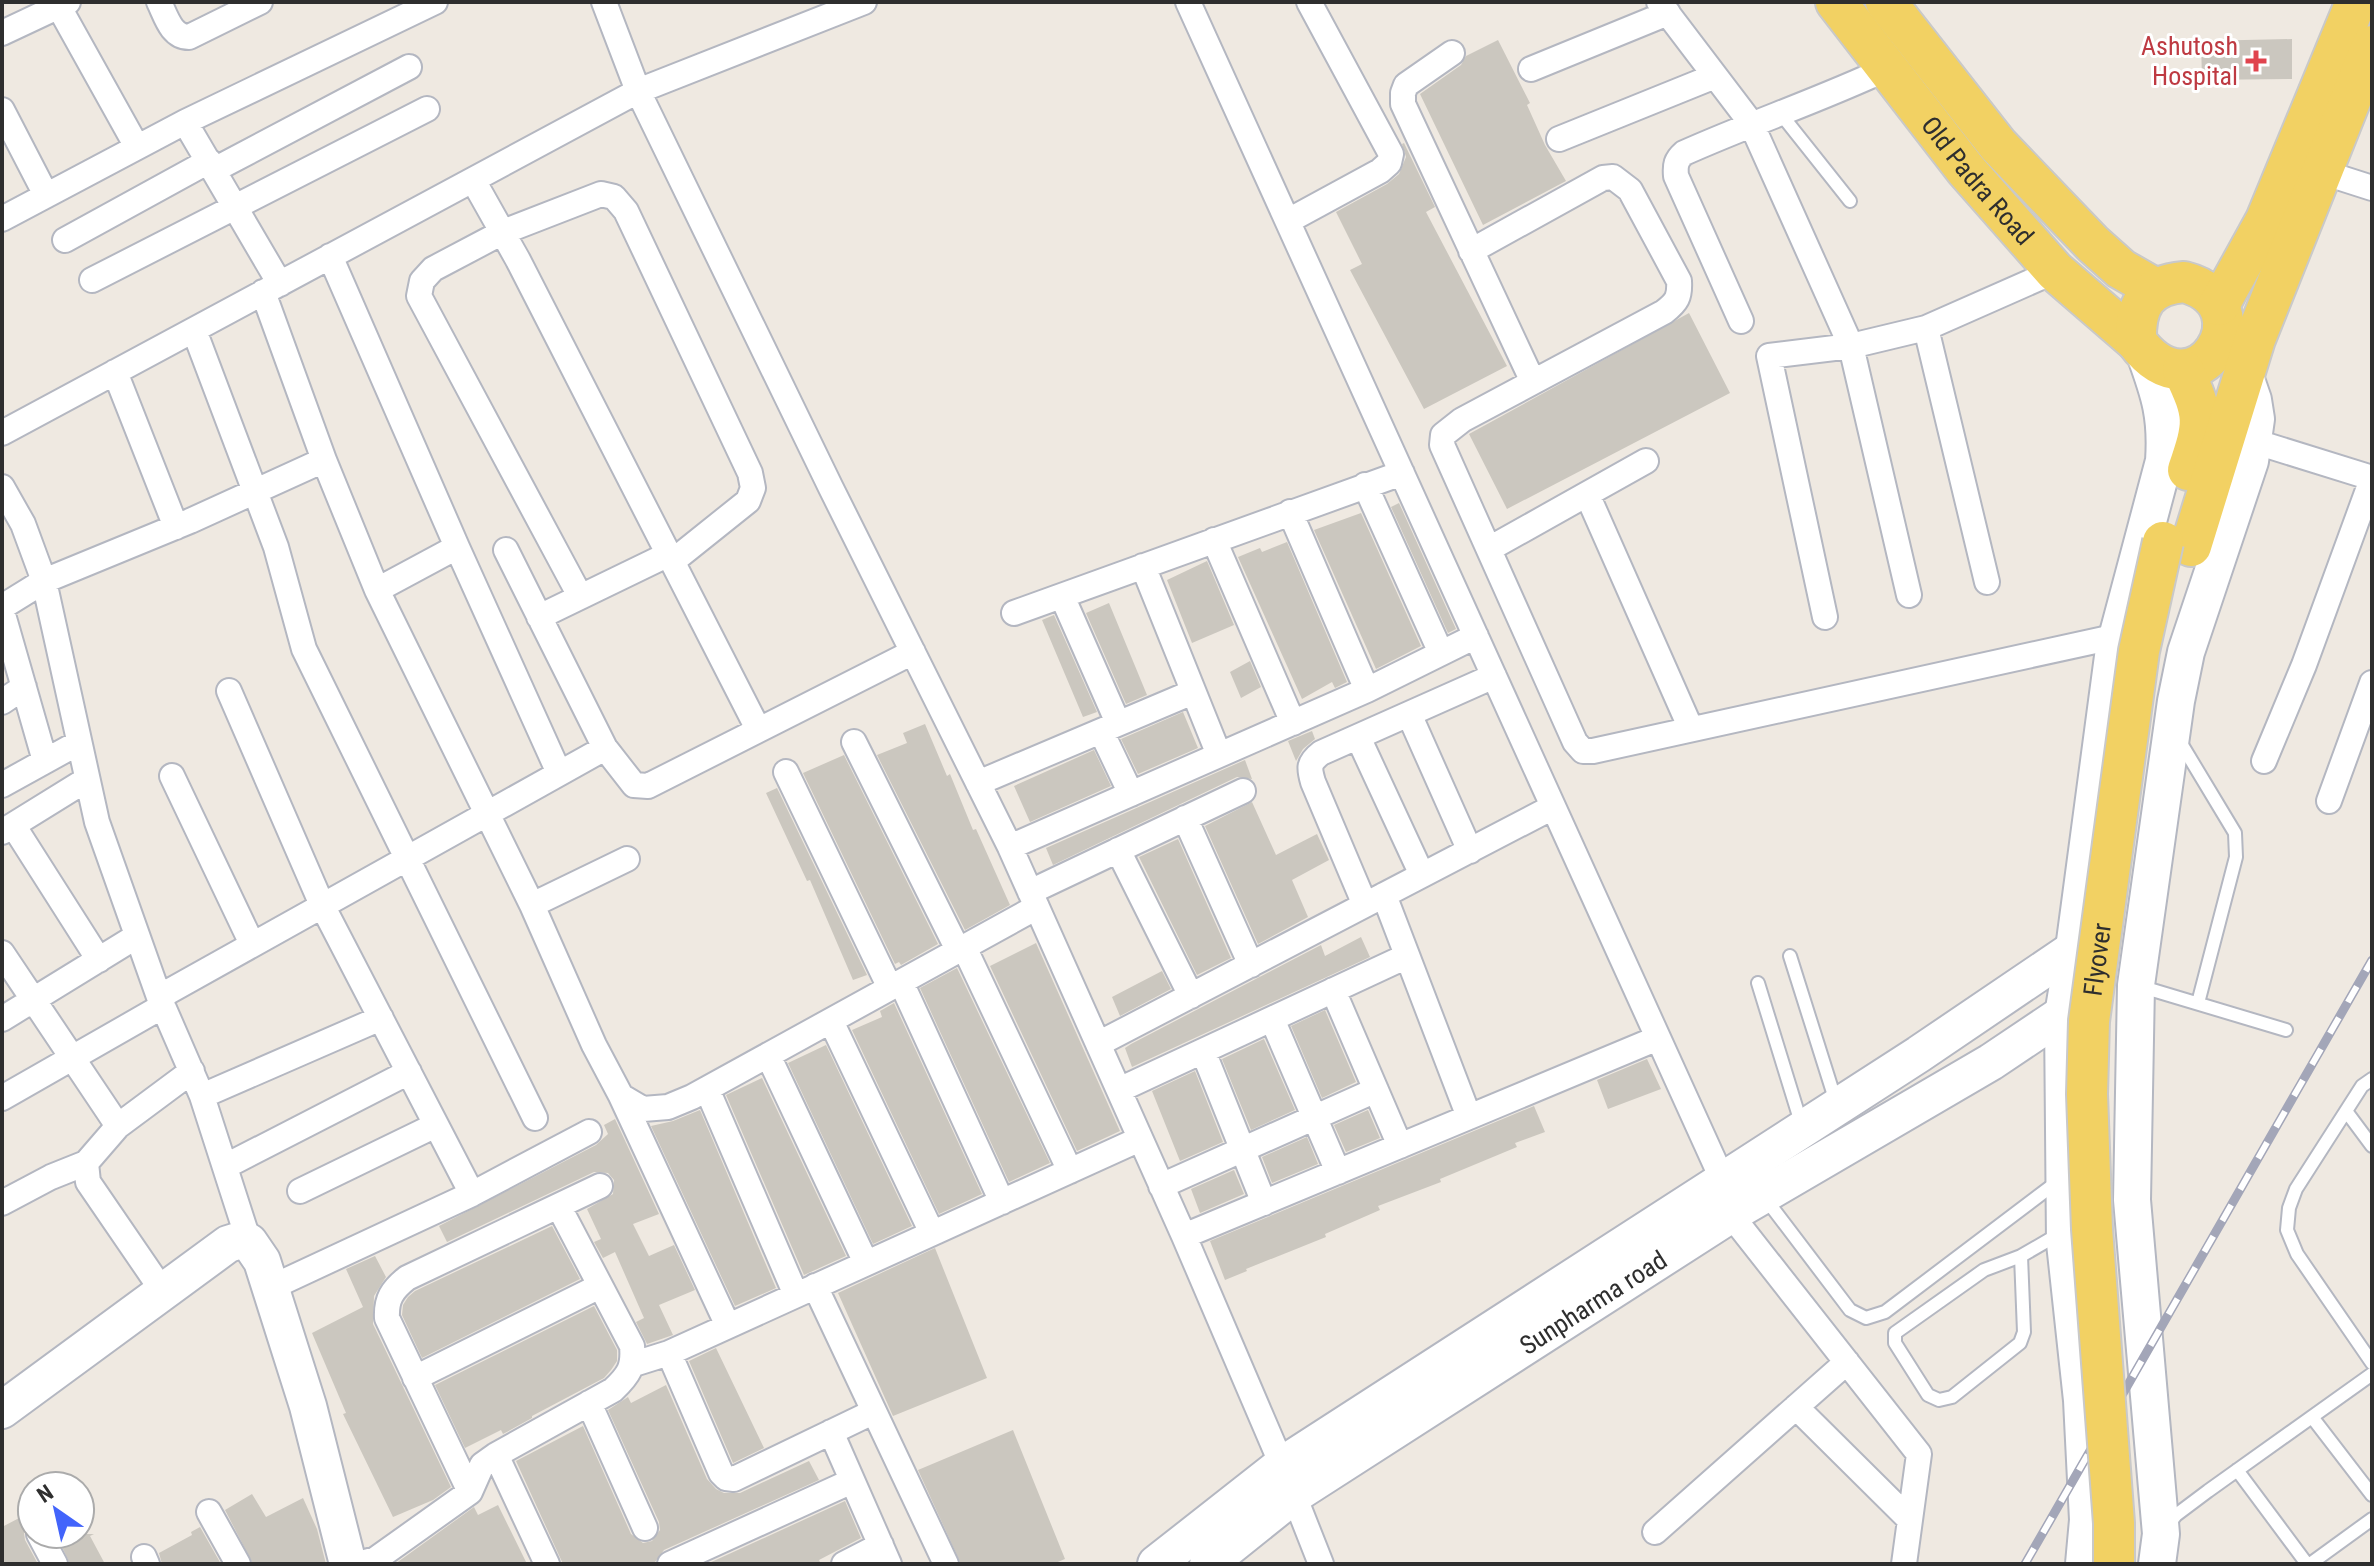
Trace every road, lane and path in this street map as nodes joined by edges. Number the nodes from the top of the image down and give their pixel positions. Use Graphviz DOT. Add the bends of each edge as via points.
graph roads {
  1 [pos="159,2"];
  2 [pos="260,2"];
  3 [pos="435,2"];
  4 [pos="604,2"];
  5 [pos="864,2"];
  6 [pos="1188,2"];
  7 [pos="1309,2"];
  8 [pos="1836,2"];
  9 [pos="1886,2"];
  10 [pos="2356,2"];
  11 [pos="54,6"];
  12 [pos="1663,8"];
  13 [pos="2,33"];
  14 [pos="2372,46"];
  15 [pos="1452,53"];
  16 [pos="409,67"];
  17 [pos="1531,69"];
  18 [pos="1886,69"];
  19 [pos="1715,76"];
  20 [pos="638,91"];
  21 [pos="427,109"];
  22 [pos="2,110"];
  23 [pos="1780,113"];
  24 [pos="185,122"];
  25 [pos="1751,123"];
  26 [pos="1559,139"];
  27 [pos="137,147"];
  28 [pos="212,165"];
  29 [pos="2322,172"];
  30 [pos="473,180"];
  31 [pos="2372,188"];
  32 [pos="46,195"];
  33 [pos="1850,201"];
  34 [pos="237,206"];
  35 [pos="2,219"];
  36 [pos="1288,221"];
  37 [pos="503,232"];
  38 [pos="65,240"];
  39 [pos="1471,251"];
  40 [pos="330,256"];
  41 [pos="2055,271"];
  42 [pos="92,280"];
  43 [pos="2276,287"];
  44 [pos="272,288"];
  45 [pos="2156,289"];
  46 [pos="2220,310"];
  47 [pos="1741,321"];
  48 [pos="1926,328"];
  49 [pos="194,330"];
  50 [pos="1851,346"];
  51 [pos="2141,348"];
  52 [pos="2183,370"];
  53 [pos="115,372"];
  54 [pos="2244,374"];
  55 [pos="1533,382"];
  56 [pos="2,433"];
  57 [pos="2253,441"];
  58 [pos="2206,456"];
  59 [pos="324,460"];
  60 [pos="1646,461"];
  61 [pos="1402,473"];
  62 [pos="2372,478"];
  63 [pos="1365,485"];
  64 [pos="2,487"];
  65 [pos="255,492"];
  66 [pos="1587,494"];
  67 [pos="1290,512"];
  68 [pos="176,527"];
  69 [pos="12,530"];
  70 [pos="1214,540"];
  71 [pos="457,547"];
  72 [pos="1489,549"];
  73 [pos="506,550"];
  74 [pos="671,557"];
  75 [pos="1143,566"];
  76 [pos="44,581"];
  77 [pos="1987,582"];
  78 [pos="377,590"];
  79 [pos="1909,595"];
  80 [pos="580,596"];
  81 [pos="1062,596"];
  82 [pos="2,609"];
  83 [pos="1014,613"];
  84 [pos="539,617"];
  85 [pos="1825,617"];
  86 [pos="1476,636"];
  87 [pos="2118,636"];
  88 [pos="913,652"];
  89 [pos="1441,653"];
  90 [pos="1494,676"];
  91 [pos="2372,683"];
  92 [pos="24,687"];
  93 [pos="1367,690"];
  94 [pos="229,691"];
  95 [pos="1193,692"];
  96 [pos="2,702"];
  97 [pos="1409,714"];
  98 [pos="1293,723"];
  99 [pos="1110,727"];
  100 [pos="758,729"];
  101 [pos="1691,729"];
  102 [pos="2172,729"];
  103 [pos="1358,737"];
  104 [pos="854,742"];
  105 [pos="78,743"];
  106 [pos="605,748"];
  107 [pos="1219,755"];
  108 [pos="45,761"];
  109 [pos="2264,761"];
  110 [pos="786,772"];
  111 [pos="559,773"];
  112 [pos="172,776"];
  113 [pos="86,780"];
  114 [pos="978,783"];
  115 [pos="2,785"];
  116 [pos="1243,791"];
  117 [pos="1131,794"];
  118 [pos="2329,801"];
  119 [pos="1553,807"];
  120 [pos="486,814"];
  121 [pos="1185,818"];
  122 [pos="8,829"];
  123 [pos="1010,847"];
  124 [pos="1118,850"];
  125 [pos="1470,851"];
  126 [pos="408,857"];
  127 [pos="627,859"];
  128 [pos="1422,875"];
  129 [pos="1033,899"];
  130 [pos="1375,900"];
  131 [pos="322,905"];
  132 [pos="532,905"];
  133 [pos="137,936"];
  134 [pos="252,944"];
  135 [pos="961,949"];
  136 [pos="2074,949"];
  137 [pos="2,953"];
  138 [pos="1407,956"];
  139 [pos="1790,956"];
  140 [pos="99,960"];
  141 [pos="1251,965"];
  142 [pos="2137,972"];
  143 [pos="1758,983"];
  144 [pos="896,985"];
  145 [pos="1333,990"];
  146 [pos="1191,996"];
  147 [pos="32,1001"];
  148 [pos="161,1002"];
  149 [pos="2198,1003"];
  150 [pos="2063,1015"];
  151 [pos="381,1018"];
  152 [pos="2,1019"];
  153 [pos="1272,1019"];
  154 [pos="831,1021"];
  155 [pos="2286,1030"];
  156 [pos="1658,1038"];
  157 [pos="1098,1044"];
  158 [pos="1203,1051"];
  159 [pos="768,1055"];
  160 [pos="74,1057"];
  161 [pos="192,1071"];
  162 [pos="409,1072"];
  163 [pos="2372,1079"];
  164 [pos="707,1089"];
  165 [pos="1119,1090"];
  166 [pos="1376,1090"];
  167 [pos="202,1096"];
  168 [pos="621,1096"];
  169 [pos="2,1098"];
  170 [pos="1837,1105"];
  171 [pos="2346,1111"];
  172 [pos="1469,1117"];
  173 [pos="535,1118"];
  174 [pos="1315,1118"];
  175 [pos="436,1125"];
  176 [pos="118,1126"];
  177 [pos="1802,1127"];
  178 [pos="589,1132"];
  179 [pos="1140,1139"];
  180 [pos="1400,1146"];
  181 [pos="2372,1146"];
  182 [pos="1243,1150"];
  183 [pos="86,1163"];
  184 [pos="226,1166"];
  185 [pos="1070,1171"];
  186 [pos="1338,1172"];
  187 [pos="2064,1177"];
  188 [pos="600,1186"];
  189 [pos="1161,1186"];
  190 [pos="300,1191"];
  191 [pos="472,1194"];
  192 [pos="1738,1200"];
  193 [pos="1002,1202"];
  194 [pos="2,1203"];
  195 [pos="1264,1203"];
  196 [pos="559,1207"];
  197 [pos="2065,1230"];
  198 [pos="932,1233"];
  199 [pos="1184,1236"];
  200 [pos="249,1242"];
  201 [pos="2021,1256"];
  202 [pos="866,1263"];
  203 [pos="600,1286"];
  204 [pos="270,1288"];
  205 [pos="806,1291"];
  206 [pos="164,1293"];
  207 [pos="728,1326"];
  208 [pos="669,1353"];
  209 [pos="1847,1362"];
  210 [pos="2372,1363"];
  211 [pos="634,1364"];
  212 [pos="2372,1374"];
  213 [pos="415,1378"];
  214 [pos="589,1403"];
  215 [pos="1796,1407"];
  216 [pos="2,1410"];
  217 [pos="873,1412"];
  218 [pos="2312,1417"];
  219 [pos="831,1432"];
  220 [pos="496,1455"];
  221 [pos="2237,1470"];
  222 [pos="1288,1480"];
  223 [pos="852,1481"];
  224 [pos="470,1492"];
  225 [pos="2372,1495"];
  226 [pos="209,1512"];
  227 [pos="2372,1519"];
  228 [pos="1910,1520"];
  229 [pos="645,1528"];
  230 [pos="1655,1532"];
  231 [pos="2153,1554"];
  232 [pos="885,1555"];
  233 [pos="238,1564"];
  234 [pos="348,1564"];
  235 [pos="357,1564"];
  236 [pos="547,1564"];
  237 [pos="670,1564"];
  238 [pos="844,1564"];
  239 [pos="946,1564"];
  240 [pos="1156,1564"];
  241 [pos="1208,1564"];
  242 [pos="1321,1564"];
  243 [pos="1904,1564"];
  244 [pos="2084,1564"];
  245 [pos="2114,1564"];
  246 [pos="2309,1564"];
  1 -- 2 [label="street" via="182,37"];
  3 -- 24 [label="street"];
  4 -- 20 [label="street"];
  5 -- 20 [label="street"];
  6 -- 36 [label="street"];
  7 -- 36 [label="street" via="1391,154 1380,171"];
  8 -- 18 [label="main road, Old Padra Road"];
  9 -- 45 [label="main road, Old Padra Road" via="1998,145 2093,244 2121,269"];
  10 -- 46 [label="main road" via="2266,220"];
  11 -- 13 [label="street"];
  11 -- 27 [label="street"];
  12 -- 17 [label="street"];
  12 -- 19 [label="street"];
  14 -- 29 [label="main road, Flyover"];
  15 -- 39 [label="street" via="1406,85 1403,104"];
  16 -- 28 [label="street"];
  18 -- 23 [label="street"];
  18 -- 41 [label="main road, Old Padra Road"];
  19 -- 25 [label="street"];
  19 -- 26 [label="street"];
  20 -- 30 [label="street"];
  20 -- 88 [label="street"];
  21 -- 34 [label="street"];
  22 -- 32 [label="street"];
  23 -- 25 [label="street"];
  23 -- 33 [label="lane"];
  24 -- 27 [label="street"];
  24 -- 28 [label="street"];
  25 -- 47 [label="street" via="1684,153 1675,164"];
  25 -- 50 [label="street"];
  27 -- 32 [label="street"];
  28 -- 34 [label="street"];
  28 -- 38 [label="street"];
  29 -- 31 [label="street"];
  29 -- 43 [label="main road, Flyover"];
  30 -- 37 [label="street"];
  30 -- 40 [label="street"];
  32 -- 35 [label="street"];
  34 -- 42 [label="street"];
  34 -- 44 [label="street"];
  36 -- 61 [label="street"];
  37 -- 74 [label="street"];
  37 -- 74 [label="street" via="601,194 614,197 626,211 753,488 748,501"];
  37 -- 80 [label="street" via="433,269 422,281 419,296"];
  39 -- 55 [label="street"];
  39 -- 55 [label="street" via="1613,177 1630,190 1679,281 1680,295 1664,312"];
  40 -- 44 [label="street"];
  40 -- 71 [label="street"];
  41 -- 48 [label="street"];
  41 -- 51 [label="main road, Old Padra Road"];
  43 -- 46 [label="main road" via="2244,309"];
  43 -- 54 [label="main road, Flyover"];
  44 -- 49 [label="street"];
  44 -- 59 [label="street"];
  45 -- 46 [label="main road" via="2169,283 2198,286"];
  45 -- 51 [label="main road" via="2138,312"];
  46 -- 52 [label="main road" via="2219,347 2198,366"];
  48 -- 50 [label="street"];
  48 -- 77 [label="street"];
  49 -- 53 [label="street"];
  49 -- 65 [label="street"];
  50 -- 79 [label="street"];
  50 -- 85 [label="street" via="1769,356"];
  51 -- 52 [label="main road" via="2156,363"];
  51 -- 87 [label="street" via="2161,399 2164,461"];
  52 -- 58 [label="main road, Flyover" via="2199,403"];
  53 -- 56 [label="street"];
  53 -- 68 [label="street"];
  54 -- 57 [label="street" via="2256,419"];
  54 -- 58 [label="main road, Flyover"];
  55 -- 72 [label="street" via="1443,435 1442,445"];
  57 -- 62 [label="street"];
  57 -- 102 [label="street" via="2186,652"];
  58 -- 231 [label="main road, Flyover" via="2191,546 2164,653 2111,1033 2115,1230"];
  58 -- 245 [label="main road, Flyover, bridge" via="2163,542 2139,651 2089,1021 2092,1229"];
  59 -- 65 [label="street"];
  59 -- 78 [label="street"];
  60 -- 66 [label="street"];
  61 -- 63 [label="street"];
  61 -- 86 [label="street"];
  62 -- 109 [label="street"];
  63 -- 67 [label="street"];
  63 -- 89 [label="street"];
  64 -- 69 [label="street"];
  65 -- 68 [label="street"];
  65 -- 126 [label="street" via="304,649"];
  66 -- 72 [label="street"];
  66 -- 101 [label="street"];
  67 -- 70 [label="street"];
  67 -- 93 [label="street"];
  68 -- 76 [label="street"];
  69 -- 76 [label="street"];
  70 -- 75 [label="street"];
  70 -- 98 [label="street"];
  71 -- 78 [label="street"];
  71 -- 111 [label="street"];
  72 -- 101 [label="street" via="1583,751"];
  73 -- 84 [label="street"];
  74 -- 80 [label="street"];
  74 -- 100 [label="street"];
  75 -- 81 [label="street"];
  75 -- 95 [label="street"];
  76 -- 82 [label="street"];
  76 -- 105 [label="street"];
  78 -- 120 [label="street"];
  80 -- 84 [label="street"];
  81 -- 83 [label="street"];
  81 -- 99 [label="street"];
  82 -- 92 [label="street"];
  84 -- 106 [label="street"];
  86 -- 89 [label="street"];
  86 -- 90 [label="street"];
  87 -- 101 [label="street"];
  87 -- 136 [label="street"];
  88 -- 100 [label="street"];
  88 -- 114 [label="street"];
  89 -- 93 [label="street"];
  90 -- 97 [label="street"];
  90 -- 119 [label="street"];
  91 -- 118 [label="street"];
  92 -- 96 [label="street"];
  92 -- 108 [label="street"];
  93 -- 98 [label="street"];
  94 -- 131 [label="street"];
  95 -- 99 [label="street"];
  95 -- 107 [label="street"];
  97 -- 103 [label="street"];
  97 -- 125 [label="street"];
  98 -- 107 [label="street"];
  99 -- 114 [label="street"];
  99 -- 117 [label="street"];
  100 -- 106 [label="street" via="648,786 634,785"];
  102 -- 142 [label="street"];
  102 -- 149 [label="lane" via="2235,833 2237,845"];
  103 -- 128 [label="street"];
  103 -- 130 [label="street" via="1321,753 1309,767"];
  104 -- 135 [label="street"];
  105 -- 108 [label="street"];
  105 -- 113 [label="street"];
  106 -- 111 [label="street"];
  107 -- 117 [label="street"];
  108 -- 115 [label="street"];
  110 -- 144 [label="street"];
  111 -- 120 [label="street"];
  112 -- 134 [label="street"];
  113 -- 122 [label="street"];
  113 -- 133 [label="street"];
  114 -- 123 [label="street"];
  116 -- 121 [label="street"];
  117 -- 123 [label="street"];
  119 -- 125 [label="street"];
  119 -- 156 [label="street"];
  120 -- 126 [label="street"];
  120 -- 132 [label="street"];
  121 -- 124 [label="street"];
  121 -- 141 [label="street"];
  122 -- 140 [label="street"];
  123 -- 129 [label="street"];
  124 -- 129 [label="street"];
  124 -- 146 [label="street"];
  125 -- 128 [label="street"];
  126 -- 131 [label="street"];
  126 -- 173 [label="street"];
  127 -- 132 [label="street"];
  128 -- 130 [label="street"];
  129 -- 135 [label="street"];
  129 -- 157 [label="street"];
  130 -- 138 [label="street"];
  130 -- 141 [label="street"];
  131 -- 134 [label="street"];
  131 -- 151 [label="street"];
  132 -- 168 [label="street"];
  133 -- 140 [label="street"];
  133 -- 148 [label="street"];
  134 -- 148 [label="street"];
  135 -- 144 [label="street"];
  135 -- 185 [label="street"];
  136 -- 150 [label="street"];
  136 -- 170 [label="street, Sunpharma road"];
  137 -- 147 [label="street"];
  138 -- 145 [label="street"];
  138 -- 172 [label="street"];
  139 -- 170 [label="lane"];
  140 -- 147 [label="street"];
  141 -- 146 [label="street"];
  142 -- 149 [label="lane"];
  142 -- 150 [label="street, Sunpharma road"];
  142 -- 231 [label="street" via="2132,1200"];
  143 -- 177 [label="lane"];
  144 -- 154 [label="street"];
  144 -- 193 [label="street"];
  145 -- 153 [label="street"];
  145 -- 166 [label="street"];
  146 -- 157 [label="street"];
  147 -- 152 [label="street"];
  147 -- 160 [label="street"];
  148 -- 160 [label="street"];
  148 -- 161 [label="street"];
  149 -- 155 [label="lane"];
  150 -- 187 [label="street"];
  150 -- 192 [label="street, Sunpharma road" via="1991,1062"];
  151 -- 162 [label="street"];
  151 -- 167 [label="street"];
  153 -- 158 [label="street"];
  153 -- 174 [label="street"];
  154 -- 159 [label="street"];
  154 -- 198 [label="street"];
  156 -- 172 [label="street"];
  156 -- 192 [label="street"];
  157 -- 165 [label="street"];
  158 -- 165 [label="street"];
  158 -- 182 [label="street"];
  159 -- 164 [label="street"];
  159 -- 202 [label="street"];
  160 -- 169 [label="street"];
  160 -- 176 [label="street"];
  161 -- 167 [label="street"];
  161 -- 176 [label="street"];
  162 -- 175 [label="street"];
  162 -- 184 [label="street"];
  163 -- 171 [label="lane"];
  164 -- 168 [label="street" via="668,1107 643,1109"];
  164 -- 205 [label="street"];
  165 -- 179 [label="street"];
  166 -- 174 [label="street"];
  166 -- 180 [label="street"];
  167 -- 184 [label="street"];
  168 -- 207 [label="street"];
  170 -- 177 [label="street, Sunpharma road"];
  171 -- 181 [label="lane"];
  171 -- 210 [label="lane" via="2296,1189 2287,1230 2297,1254"];
  172 -- 180 [label="street"];
  174 -- 182 [label="street"];
  174 -- 186 [label="street"];
  175 -- 190 [label="street"];
  175 -- 191 [label="street"];
  176 -- 183 [label="street"];
  177 -- 192 [label="street, Sunpharma road"];
  178 -- 191 [label="street"];
  179 -- 185 [label="street"];
  179 -- 189 [label="street"];
  180 -- 186 [label="street"];
  182 -- 189 [label="street"];
  182 -- 195 [label="street"];
  183 -- 194 [label="street"];
  183 -- 206 [label="street" via="88,1182"];
  184 -- 200 [label="street"];
  185 -- 193 [label="street"];
  186 -- 195 [label="street"];
  187 -- 192 [label="lane" via="1885,1312 1866,1318 1850,1310"];
  187 -- 197 [label="street"];
  188 -- 196 [label="street"];
  189 -- 199 [label="street"];
  191 -- 204 [label="street"];
  192 -- 209 [label="street"];
  192 -- 222 [label="street, Sunpharma road"];
  193 -- 198 [label="street"];
  195 -- 199 [label="street"];
  196 -- 203 [label="street"];
  196 -- 213 [label="street" via="407,1278 392,1291 387,1318"];
  197 -- 201 [label="lane"];
  197 -- 244 [label="street" via="2085,1445"];
  198 -- 202 [label="street"];
  199 -- 222 [label="street"];
  200 -- 204 [label="street"];
  200 -- 206 [label="street" via="228,1244"];
  201 -- 201 [label="lane" via="2020,1343 1952,1397 1939,1400 1928,1395 1895,1343 1895,1333 1984,1270"];
  202 -- 205 [label="street"];
  203 -- 211 [label="street" via="632,1346"];
  203 -- 213 [label="street"];
  204 -- 234 [label="street" via="312,1419"];
  205 -- 207 [label="street"];
  205 -- 217 [label="street"];
  206 -- 216 [label="street"];
  207 -- 208 [label="street"];
  208 -- 211 [label="street"];
  208 -- 219 [label="street" via="726,1478 734,1479"];
  209 -- 215 [label="street"];
  209 -- 228 [label="street" via="1919,1454"];
  211 -- 214 [label="street" via="613,1390"];
  212 -- 218 [label="lane"];
  213 -- 224 [label="street"];
  214 -- 220 [label="street"];
  214 -- 229 [label="street"];
  215 -- 228 [label="street"];
  215 -- 230 [label="street"];
  217 -- 219 [label="street"];
  217 -- 239 [label="street"];
  218 -- 221 [label="lane"];
  218 -- 225 [label="lane"];
  219 -- 223 [label="street"];
  220 -- 224 [label="street" via="482,1465"];
  220 -- 236 [label="street"];
  221 -- 231 [label="lane" via="2176,1515"];
  221 -- 246 [label="lane"];
  222 -- 240 [label="street, Sunpharma road"];
  222 -- 241 [label="street, Sunpharma road"];
  222 -- 242 [label="street"];
  223 -- 232 [label="street"];
  223 -- 237 [label="street"];
  224 -- 235 [label="street" via="376,1559"];
  226 -- 233 [label="street"];
  227 -- 246 [label="lane"];
  228 -- 243 [label="street"];
  232 -- 238 [label="street"];
}
